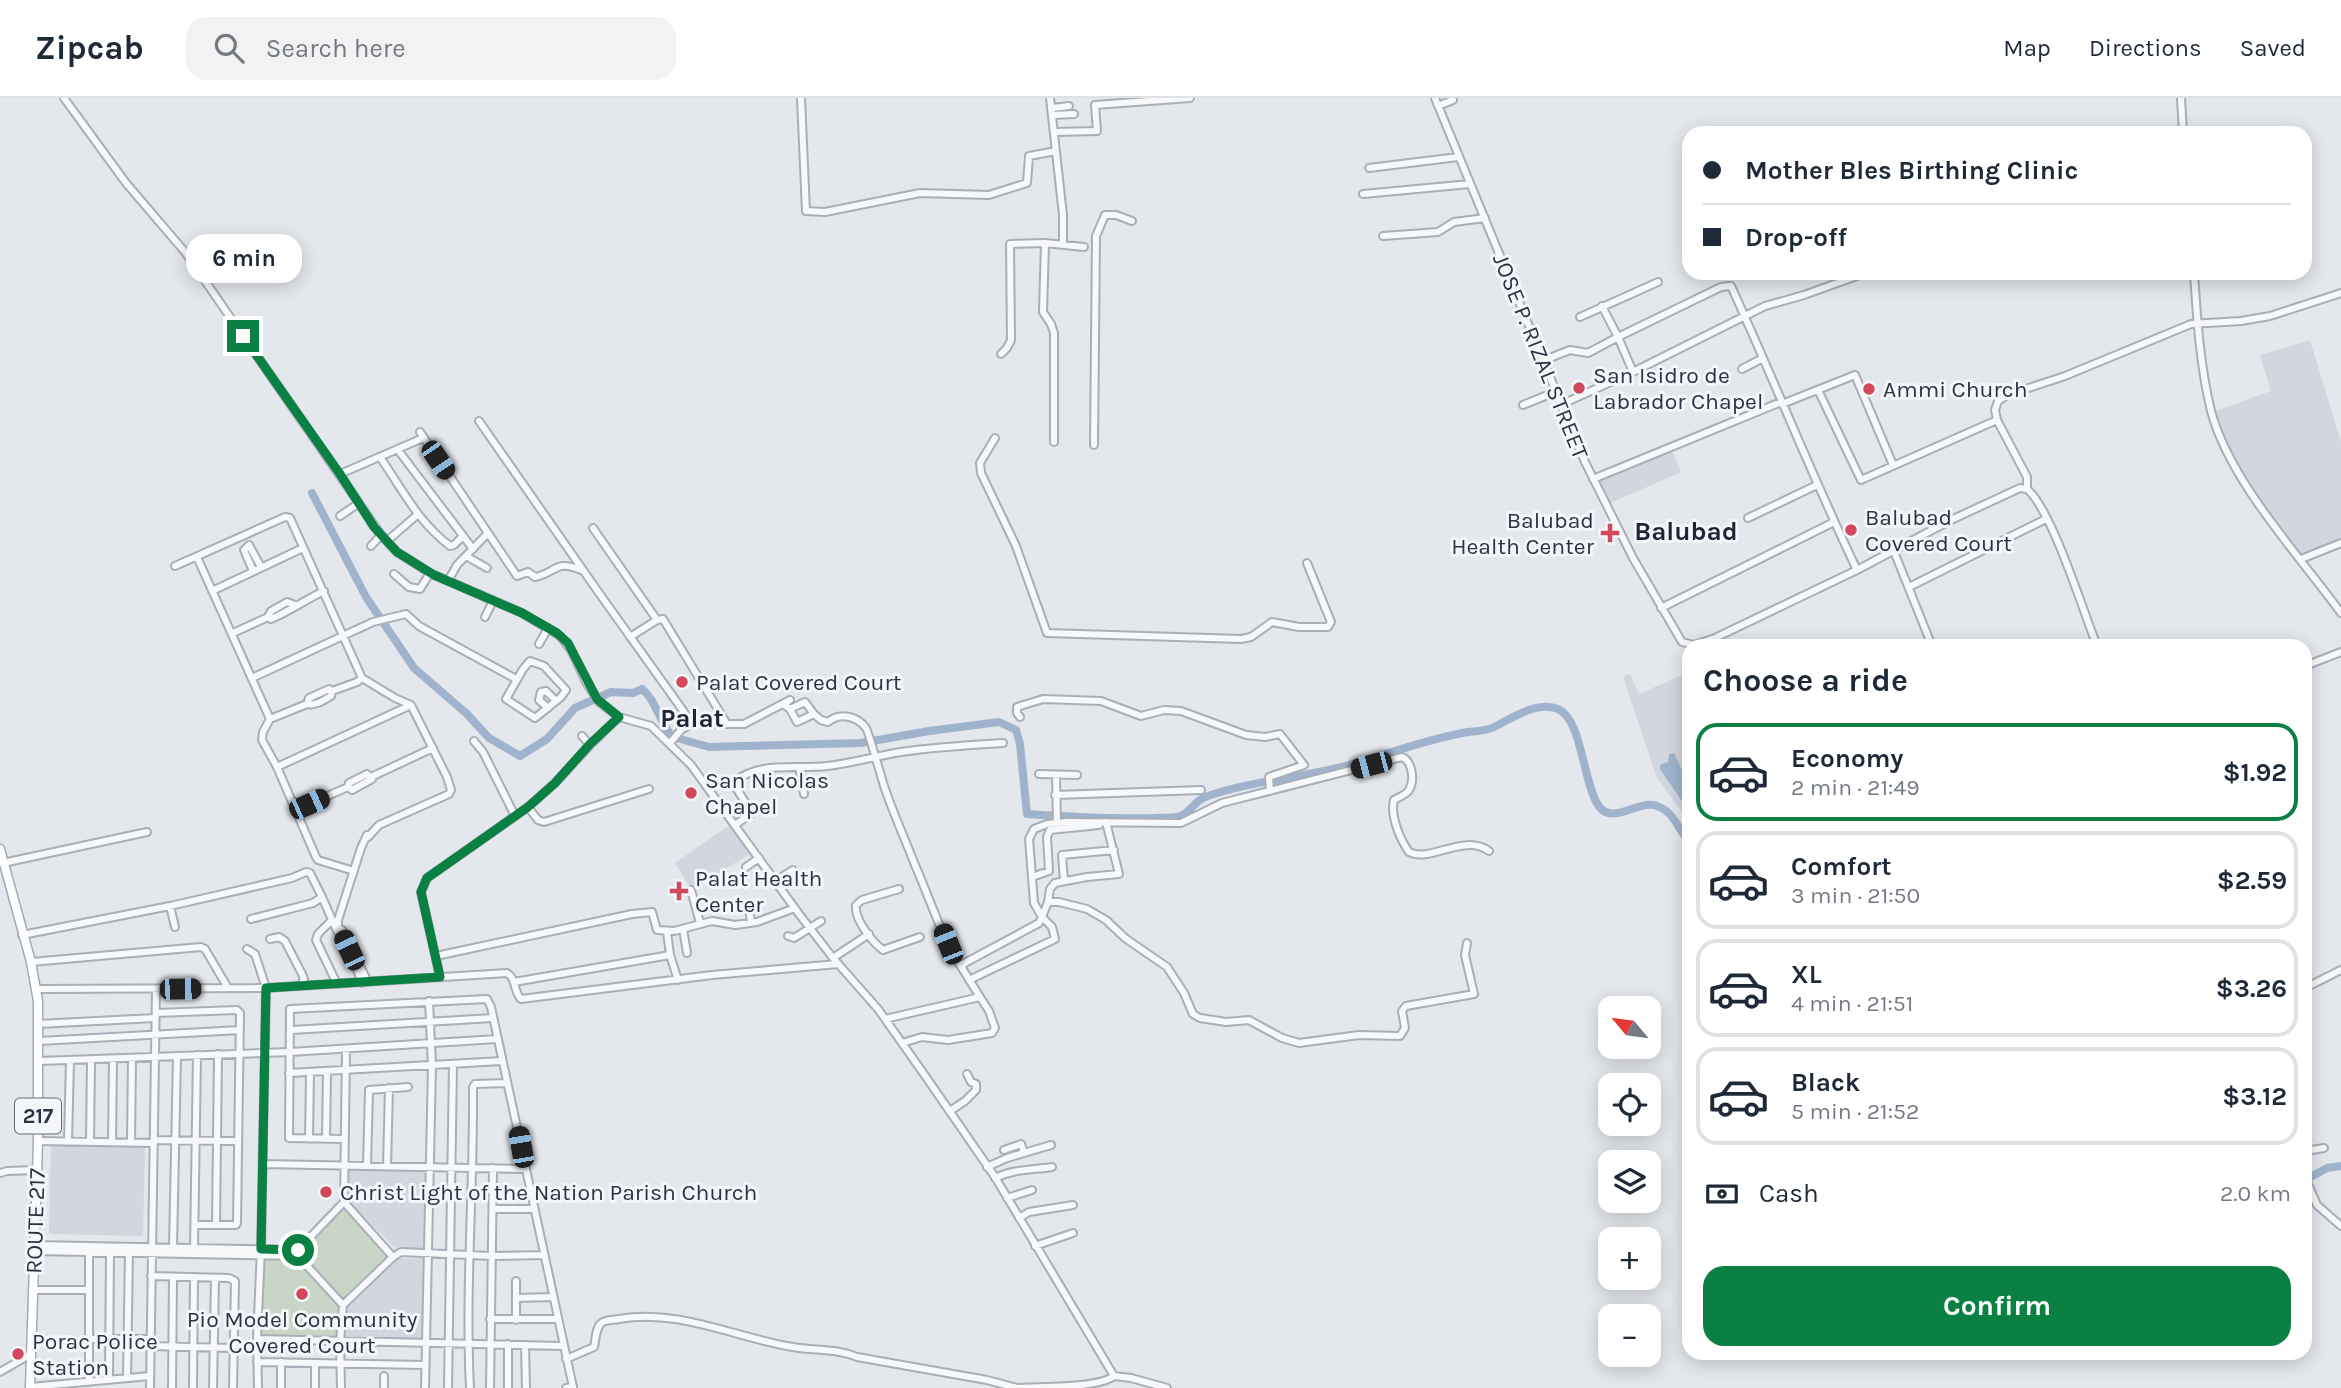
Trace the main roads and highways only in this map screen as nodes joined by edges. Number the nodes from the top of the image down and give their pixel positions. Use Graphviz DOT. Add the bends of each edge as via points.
graph roads {
  1 [pos="0,849"];
  2 [pos="30,1387"];
  1 -- 2 [label="main road, ROUTE 217 / 217" via="37,989 38,1141"];
}
